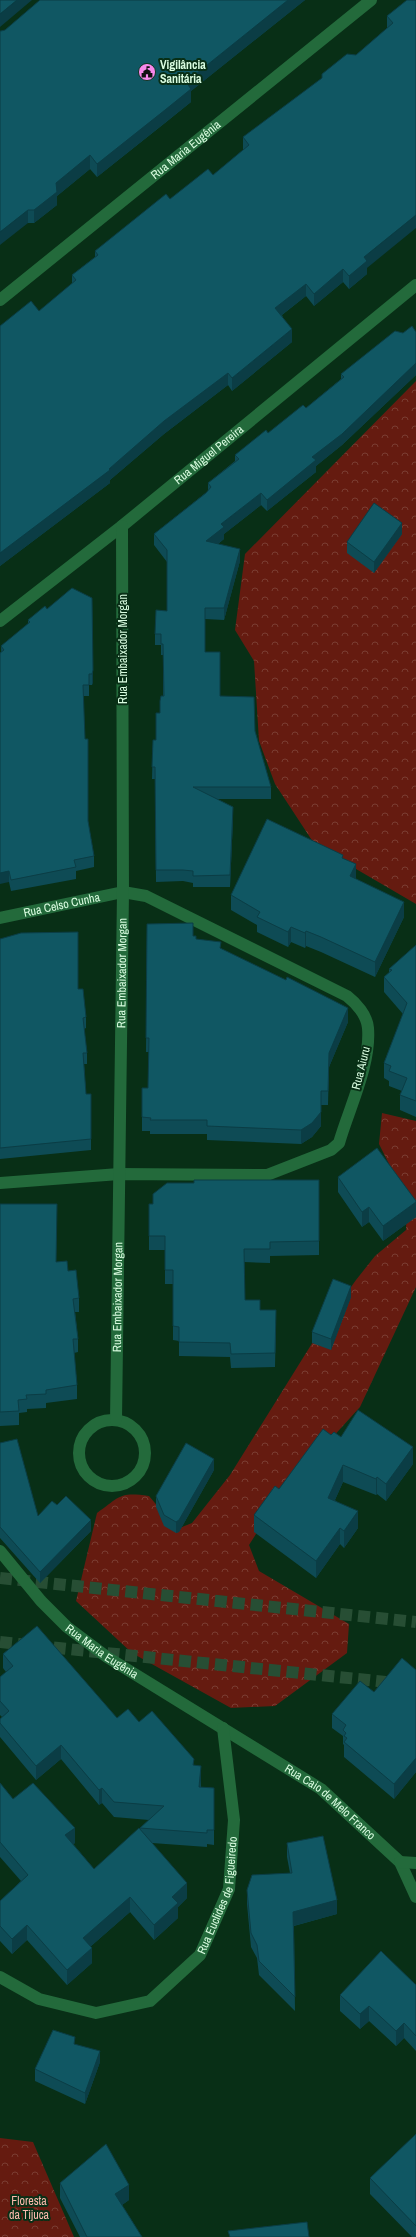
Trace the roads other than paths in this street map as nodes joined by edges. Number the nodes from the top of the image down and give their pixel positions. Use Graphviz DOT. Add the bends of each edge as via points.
graph roads {
  1 [pos="371,0"];
  2 [pos="416,285"];
  3 [pos="0,300"];
  4 [pos="122,526"];
  5 [pos="0,621"];
  6 [pos="123,892"];
  7 [pos="0,918"];
  8 [pos="119,1174"];
  9 [pos="0,1183"];
  10 [pos="116,1420"];
  11 [pos="0,1551"];
  12 [pos="223,1728"];
  13 [pos="400,1862"];
  14 [pos="416,1863"];
  15 [pos="416,1897"];
  16 [pos="0,1977"];
  1 -- 3 [label="street, Rua Maria Eugênia"];
  2 -- 4 [label="street, Rua Miguel Pereira"];
  4 -- 5 [label="street, Rua Miguel Pereira"];
  4 -- 6 [label="street, Rua Embaixador Morgan"];
  6 -- 7 [label="street, Rua Celso Cunha"];
  6 -- 8 [label="street, Rua Embaixador Morgan"];
  6 -- 8 [label="street, Rua Aiuru" via="146,896 347,996 358,1004 368,1027 367,1055 339,1143 331,1150 267,1175"];
  8 -- 9 [label="street, Rua Aiuru"];
  8 -- 10 [label="street, Rua Embaixador Morgan"];
  10 -- 10 [label="street" via="101,1422 88,1430 80,1443 79,1457 84,1472 95,1482 109,1487 124,1486 136,1477 144,1464 146,1449 141,1435 130,1424"];
  11 -- 12 [label="street, Rua Maria Eugênia" via="41,1601 67,1627 107,1657"];
  12 -- 13 [label="street, Rua Caio de Melo Franco" via="321,1789"];
  12 -- 16 [label="street, Rua Euclides de Figueiredo" via="234,1820 229,1889 200,1955 150,2001 96,2013 39,2000"];
  13 -- 14 [label="street"];
  13 -- 15 [label="street, Rua Caio de Melo Franco"];
}
